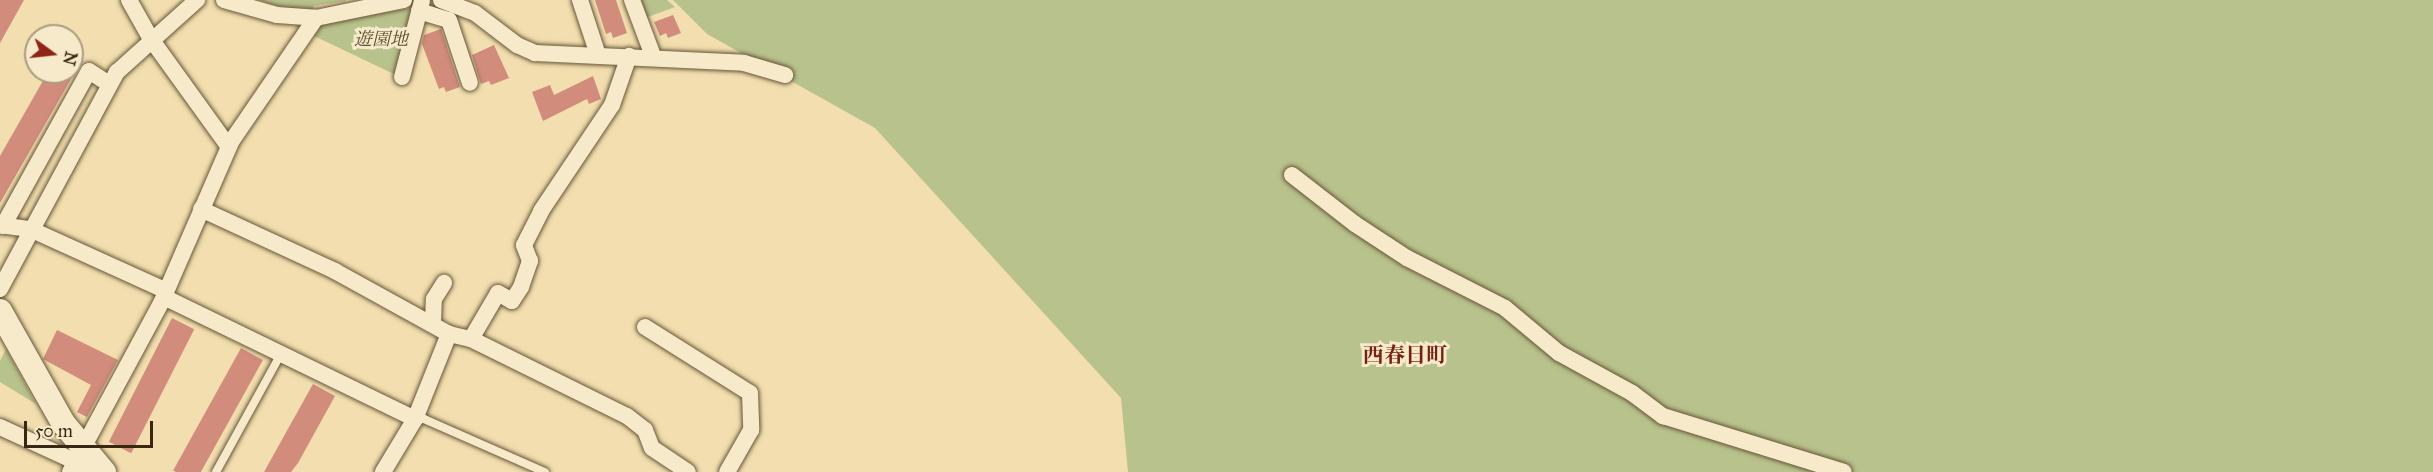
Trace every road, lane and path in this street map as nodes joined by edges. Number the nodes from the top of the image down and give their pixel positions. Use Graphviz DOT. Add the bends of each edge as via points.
graph roads {
  1 [pos="129,0"];
  2 [pos="197,0"];
  3 [pos="224,0"];
  4 [pos="398,0"];
  5 [pos="404,0"];
  6 [pos="445,0"];
  7 [pos="580,0"];
  8 [pos="632,0"];
  9 [pos="421,5"];
  10 [pos="316,18"];
  11 [pos="151,39"];
  12 [pos="598,56"];
  13 [pos="629,56"];
  14 [pos="652,56"];
  15 [pos="785,75"];
  16 [pos="402,77"];
  17 [pos="470,83"];
  18 [pos="109,84"];
  19 [pos="229,147"];
  20 [pos="1292,175"];
  21 [pos="201,209"];
  22 [pos="2,226"];
  23 [pos="30,229"];
  24 [pos="444,283"];
  25 [pos="0,289"];
  26 [pos="164,295"];
  27 [pos="0,311"];
  28 [pos="433,323"];
  29 [pos="645,327"];
  30 [pos="450,334"];
  31 [pos="471,339"];
  32 [pos="281,354"];
  33 [pos="415,419"];
  34 [pos="0,427"];
  35 [pos="77,461"];
  36 [pos="100,472"];
  37 [pos="104,472"];
  38 [pos="216,472"];
  39 [pos="383,472"];
  40 [pos="545,472"];
  41 [pos="688,472"];
  42 [pos="727,472"];
  43 [pos="1844,472"];
  1 -- 11 [label="street"];
  2 -- 11 [label="street"];
  3 -- 10 [label="street" via="277,15"];
  4 -- 5 [label="street"];
  4 -- 10 [label="street"];
  6 -- 12 [label="street" via="475,13 517,45 535,52"];
  7 -- 12 [label="street"];
  8 -- 14 [label="street"];
  9 -- 16 [label="street"];
  9 -- 17 [label="street" via="448,20"];
  10 -- 19 [label="street"];
  11 -- 18 [label="street"];
  11 -- 19 [label="street"];
  12 -- 13 [label="street"];
  13 -- 14 [label="street"];
  13 -- 31 [label="street" via="612,105 541,211 524,245 530,261 521,287 512,301 498,293"];
  14 -- 15 [label="street" via="744,63"];
  18 -- 22 [label="street" via="89,71"];
  18 -- 23 [label="street"];
  19 -- 21 [label="street"];
  20 -- 43 [label="street" via="1364,230 1441,277 1505,308 1559,353 1632,393 1663,416"];
  21 -- 26 [label="street"];
  21 -- 28 [label="street" via="236,222"];
  22 -- 23 [label="street"];
  23 -- 25 [label="street"];
  23 -- 26 [label="street" via="162,289"];
  24 -- 28 [label="street" via="434,299"];
  26 -- 32 [label="street"];
  26 -- 35 [label="street"];
  27 -- 35 [label="street" via="63,423"];
  28 -- 30 [label="street"];
  29 -- 42 [label="street" via="750,393 751,430"];
  30 -- 31 [label="street"];
  30 -- 33 [label="street"];
  31 -- 41 [label="street" via="627,416 645,430 652,448"];
  32 -- 33 [label="street"];
  32 -- 38 [label="lane"];
  33 -- 39 [label="street"];
  33 -- 40 [label="lane" via="423,419"];
  34 -- 35 [label="street"];
  35 -- 36 [label="street"];
  35 -- 37 [label="street"];
}
